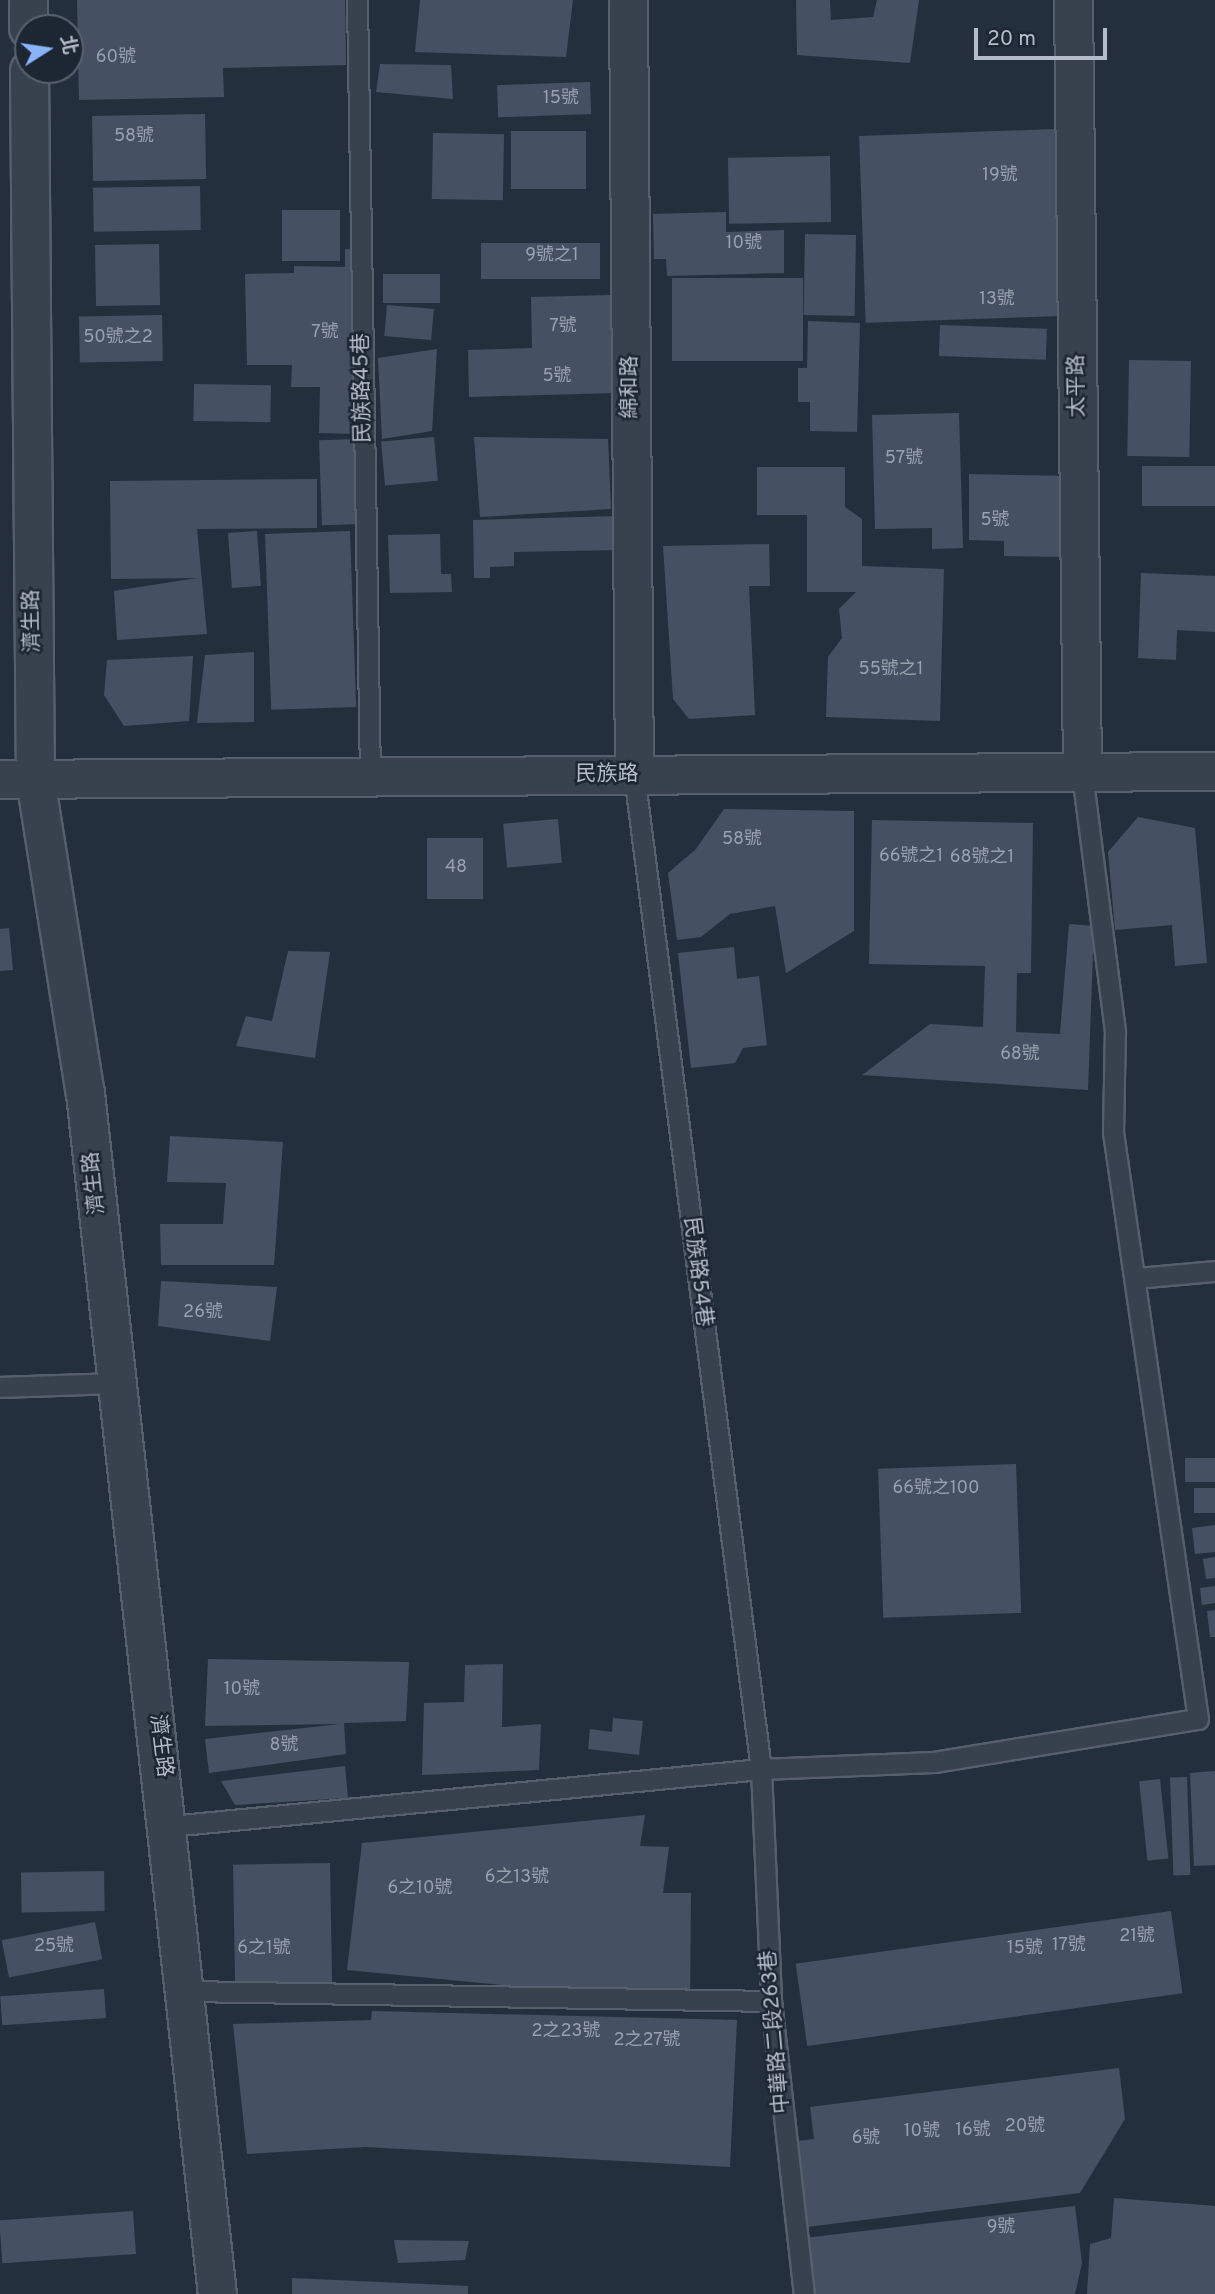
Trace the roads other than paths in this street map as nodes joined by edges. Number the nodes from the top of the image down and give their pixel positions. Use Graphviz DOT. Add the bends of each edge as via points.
graph roads {
  1 [pos="357,0"];
  2 [pos="628,0"];
  3 [pos="1073,0"];
  4 [pos="29,84"];
  5 [pos="1215,771"];
  6 [pos="1082,772"];
  7 [pos="634,774"];
  8 [pos="370,776"];
  9 [pos="17,779"];
  10 [pos="1215,1271"];
  11 [pos="1136,1278"];
  12 [pos="115,1383"];
  13 [pos="0,1387"];
  14 [pos="761,1769"];
  15 [pos="170,1826"];
  16 [pos="187,1992"];
  17 [pos="771,2001"];
  18 [pos="217,2294"];
  19 [pos="804,2294"];
  1 -- 8 [label="lane, 民族路45巷"];
  2 -- 7 [label="street, 綿和路"];
  3 -- 6 [label="street, 太平路"];
  4 -- 9 [label="street, 濟生路"];
  5 -- 6 [label="street, 民族路"];
  6 -- 7 [label="street, 民族路"];
  6 -- 11 [label="lane" via="1115,1031 1113,1132"];
  7 -- 8 [label="street, 民族路"];
  7 -- 14 [label="lane, 民族路54巷"];
  8 -- 9 [label="street, 民族路"];
  9 -- 12 [label="street, 濟生路" via="85,1093"];
  10 -- 11 [label="lane"];
  11 -- 14 [label="lane" via="1198,1719 934,1762"];
  12 -- 13 [label="lane"];
  12 -- 15 [label="street, 濟生路"];
  14 -- 15 [label="lane"];
  14 -- 17 [label="lane, 中華路二段263巷"];
  15 -- 16 [label="street, 濟生路"];
  16 -- 17 [label="lane"];
  16 -- 18 [label="street, 濟生路"];
  17 -- 19 [label="lane, 中華路二段263巷"];
}
